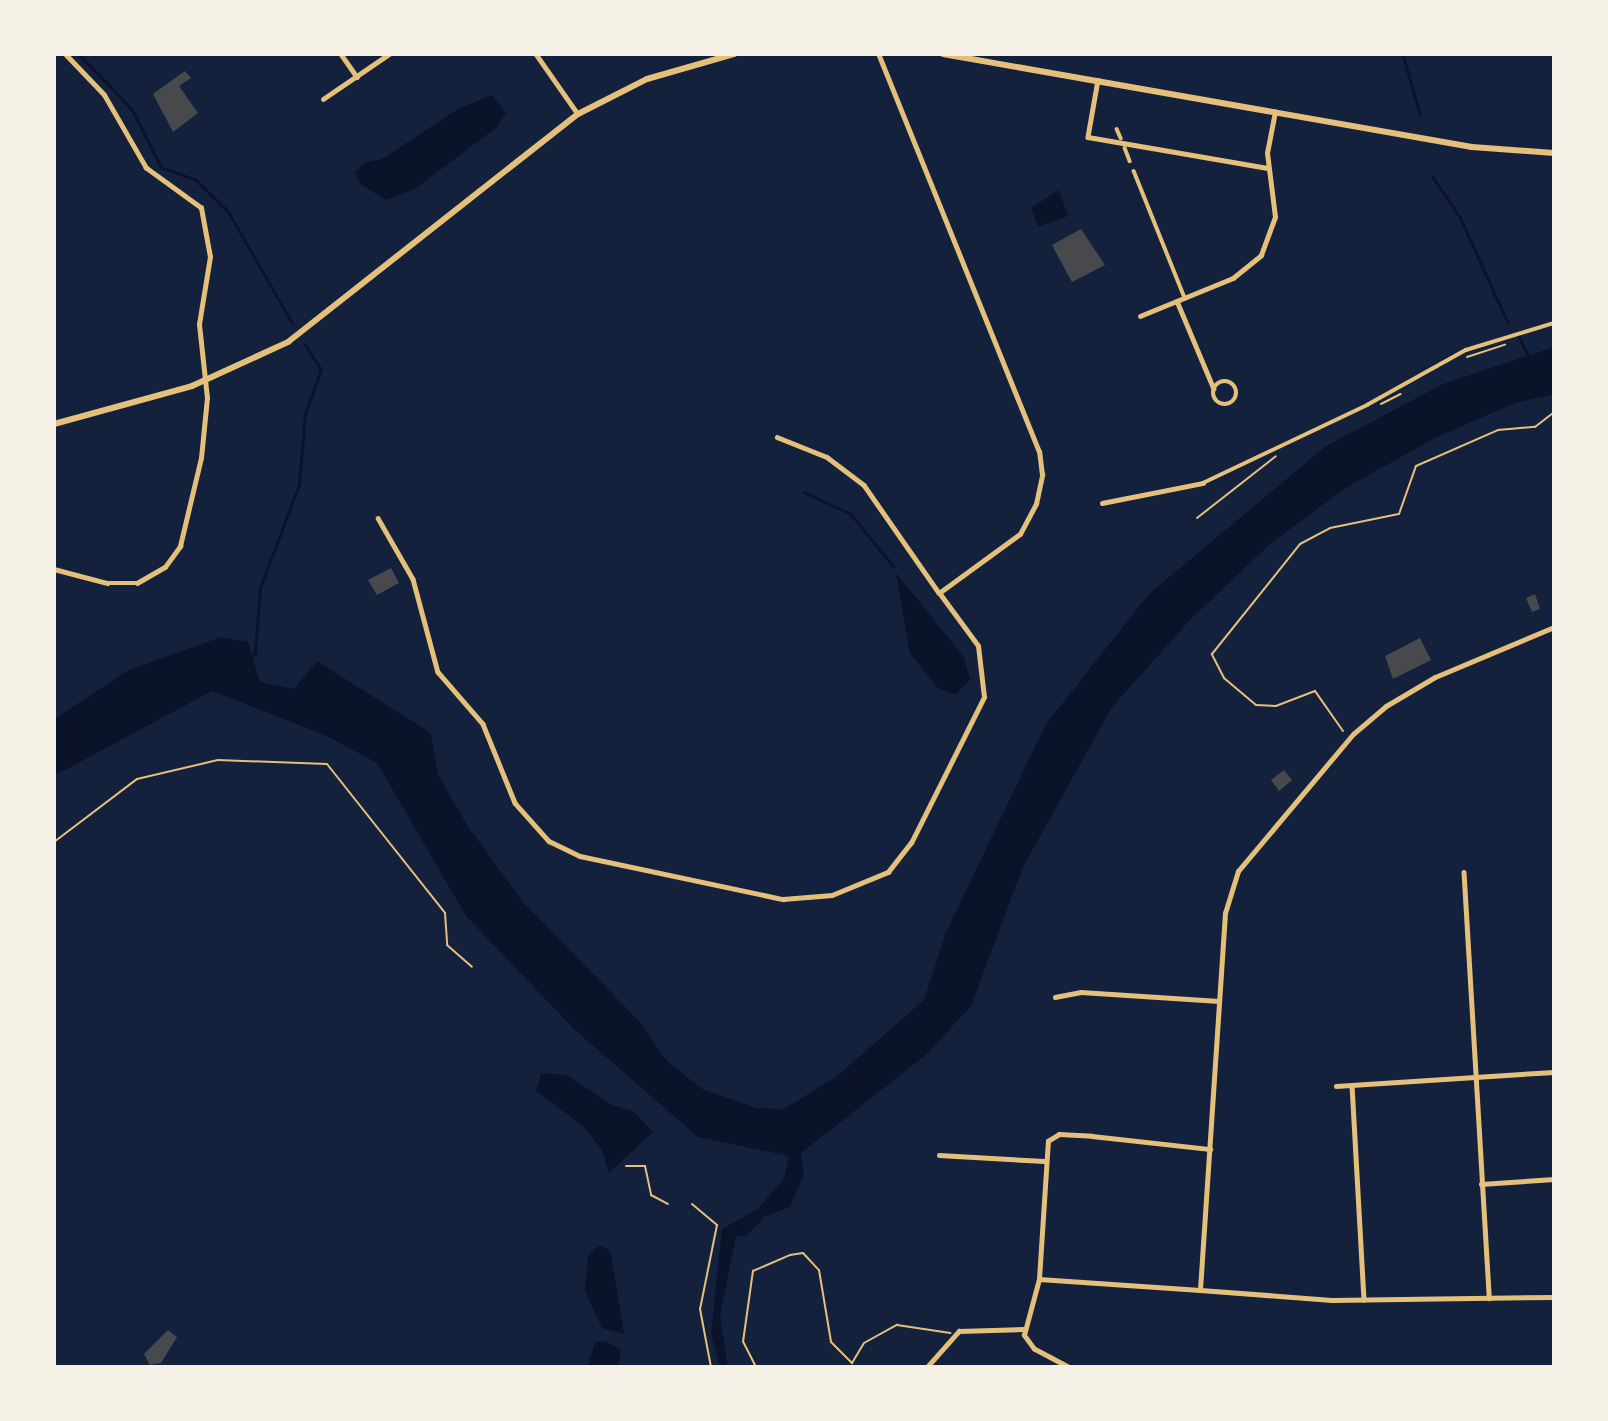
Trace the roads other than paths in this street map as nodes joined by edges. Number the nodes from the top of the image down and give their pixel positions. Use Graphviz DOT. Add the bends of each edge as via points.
graph roads {
  1 [pos="65,54"];
  2 [pos="341,54"];
  3 [pos="389,54"];
  4 [pos="536,54"];
  5 [pos="734,54"];
  6 [pos="878,54"];
  7 [pos="943,54"];
  8 [pos="356,77"];
  9 [pos="1098,80"];
  10 [pos="323,99"];
  11 [pos="1275,111"];
  12 [pos="578,114"];
  13 [pos="1117,129"];
  14 [pos="1121,138"];
  15 [pos="1125,148"];
  16 [pos="1554,153"];
  17 [pos="1130,161"];
  18 [pos="1267,168"];
  19 [pos="1134,171"];
  20 [pos="1185,298"];
  21 [pos="1177,301"];
  22 [pos="1140,316"];
  23 [pos="1554,323"];
  24 [pos="205,381"];
  25 [pos="1214,389"];
  26 [pos="54,424"];
  27 [pos="777,438"];
  28 [pos="1203,483"];
  29 [pos="1102,503"];
  30 [pos="378,518"];
  31 [pos="54,569"];
  32 [pos="939,593"];
  33 [pos="1554,627"];
  34 [pos="1464,872"];
  35 [pos="1055,997"];
  36 [pos="1219,1001"];
  37 [pos="1554,1072"];
  38 [pos="1474,1078"];
  39 [pos="1352,1085"];
  40 [pos="1336,1086"];
  41 [pos="1210,1149"];
  42 [pos="939,1154"];
  43 [pos="1044,1161"];
  44 [pos="1554,1180"];
  45 [pos="1481,1184"];
  46 [pos="1038,1279"];
  47 [pos="1200,1290"];
  48 [pos="1554,1297"];
  49 [pos="1489,1298"];
  50 [pos="1364,1300"];
  51 [pos="1024,1329"];
  52 [pos="927,1367"];
  53 [pos="1068,1367"];
  1 -- 24 [label="street" via="104,94 145,168 190,195 205,217 210,257 199,333"];
  2 -- 8 [label="street"];
  3 -- 8 [label="street"];
  4 -- 12 [label="street"];
  5 -- 12 [label="main road" via="646,79"];
  6 -- 32 [label="street" via="1039,452 1042,475 1036,504 1020,534"];
  7 -- 9 [label="main road"];
  8 -- 10 [label="street"];
  9 -- 11 [label="main road"];
  9 -- 18 [label="street" via="1088,137"];
  11 -- 16 [label="main road" via="1472,148"];
  11 -- 18 [label="street"];
  12 -- 24 [label="main road" via="336,310 288,342"];
  13 -- 14 [label="street"];
  15 -- 17 [label="street"];
  18 -- 20 [label="street" via="1276,206 1266,247 1240,275"];
  19 -- 20 [label="street"];
  20 -- 21 [label="street"];
  21 -- 22 [label="street"];
  21 -- 25 [label="street"];
  23 -- 28 [label="street" via="1523,327 1466,350 1367,405"];
  24 -- 26 [label="main road"];
  24 -- 31 [label="street" via="198,479 173,558 155,575 127,584"];
  25 -- 25 [label="street" via="1218,403 1235,400 1230,383"];
  27 -- 32 [label="street" via="827,457 864,485"];
  28 -- 29 [label="street"];
  30 -- 32 [label="street" via="413,579 438,672 483,724 506,788 537,831 580,856 783,899 832,895 888,873 911,843 976,720 986,687 984,661 974,637"];
  33 -- 36 [label="street" via="1426,681 1353,734 1238,871 1225,913"];
  34 -- 38 [label="street"];
  35 -- 36 [label="street" via="1081,992"];
  36 -- 41 [label="street"];
  37 -- 38 [label="street"];
  38 -- 39 [label="street"];
  38 -- 45 [label="street"];
  39 -- 40 [label="street"];
  39 -- 50 [label="street"];
  41 -- 43 [label="street" via="1050,1138"];
  41 -- 47 [label="street"];
  42 -- 43 [label="street"];
  43 -- 46 [label="street"];
  44 -- 45 [label="street"];
  45 -- 49 [label="street"];
  46 -- 47 [label="street"];
  46 -- 51 [label="street"];
  47 -- 50 [label="street"];
  48 -- 49 [label="street"];
  49 -- 50 [label="street"];
  51 -- 52 [label="street" via="954,1334"];
  51 -- 53 [label="street" via="1030,1345"];
}
